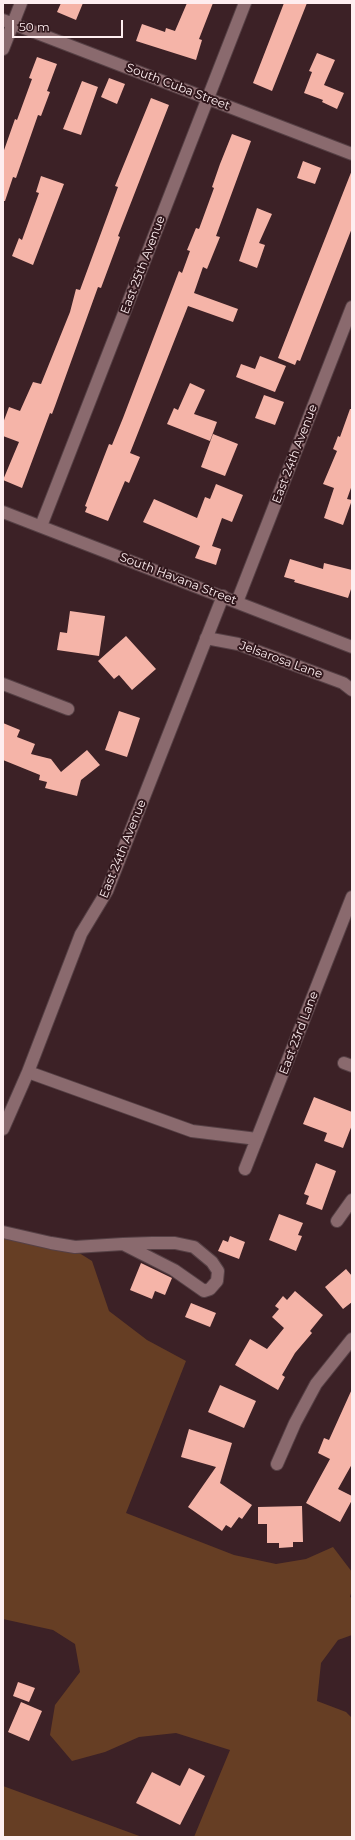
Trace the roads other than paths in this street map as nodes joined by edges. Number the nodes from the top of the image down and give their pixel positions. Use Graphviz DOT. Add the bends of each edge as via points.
graph roads {
  1 [pos="21,3"];
  2 [pos="245,3"];
  3 [pos="8,22"];
  4 [pos="3,49"];
  5 [pos="208,99"];
  6 [pos="352,154"];
  7 [pos="352,307"];
  8 [pos="3,512"];
  9 [pos="41,526"];
  10 [pos="223,596"];
  11 [pos="237,602"];
  12 [pos="206,638"];
  13 [pos="352,646"];
  14 [pos="3,684"];
  15 [pos="352,690"];
  16 [pos="68,709"];
  17 [pos="352,897"];
  18 [pos="28,1072"];
  19 [pos="3,1128"];
  20 [pos="257,1139"];
  21 [pos="245,1169"];
  22 [pos="352,1200"];
  23 [pos="337,1221"];
  24 [pos="3,1232"];
  25 [pos="123,1244"];
  26 [pos="352,1340"];
  27 [pos="277,1464"];
  1 -- 3 [label="street"];
  2 -- 5 [label="street, East 25th Avenue"];
  3 -- 4 [label="street"];
  3 -- 5 [label="street, South Cuba Street"];
  5 -- 6 [label="street, South Cuba Street"];
  5 -- 9 [label="street, East 25th Avenue"];
  7 -- 11 [label="street, East 24th Avenue"];
  8 -- 9 [label="street, South Havana Street"];
  9 -- 10 [label="street, South Havana Street"];
  10 -- 11 [label="street, South Havana Street"];
  10 -- 12 [label="street, East 24th Avenue"];
  11 -- 13 [label="street, South Havana Street"];
  12 -- 15 [label="street, Jelsarosa Lane" via="238,644 343,683"];
  12 -- 18 [label="street, East 24th Avenue" via="107,892 81,934"];
  14 -- 16 [label="street"];
  17 -- 20 [label="street, East 23rd Lane"];
  18 -- 19 [label="street, East 24th Avenue"];
  18 -- 20 [label="street" via="192,1131"];
  20 -- 21 [label="street, East 23rd Lane"];
  22 -- 23 [label="street"];
  24 -- 25 [label="street" via="75,1247"];
  25 -- 25 [label="street" via="175,1243 194,1247 212,1262 218,1271 217,1281 210,1289 204,1291 174,1270"];
  26 -- 27 [label="street" via="316,1384 294,1423"];
}
